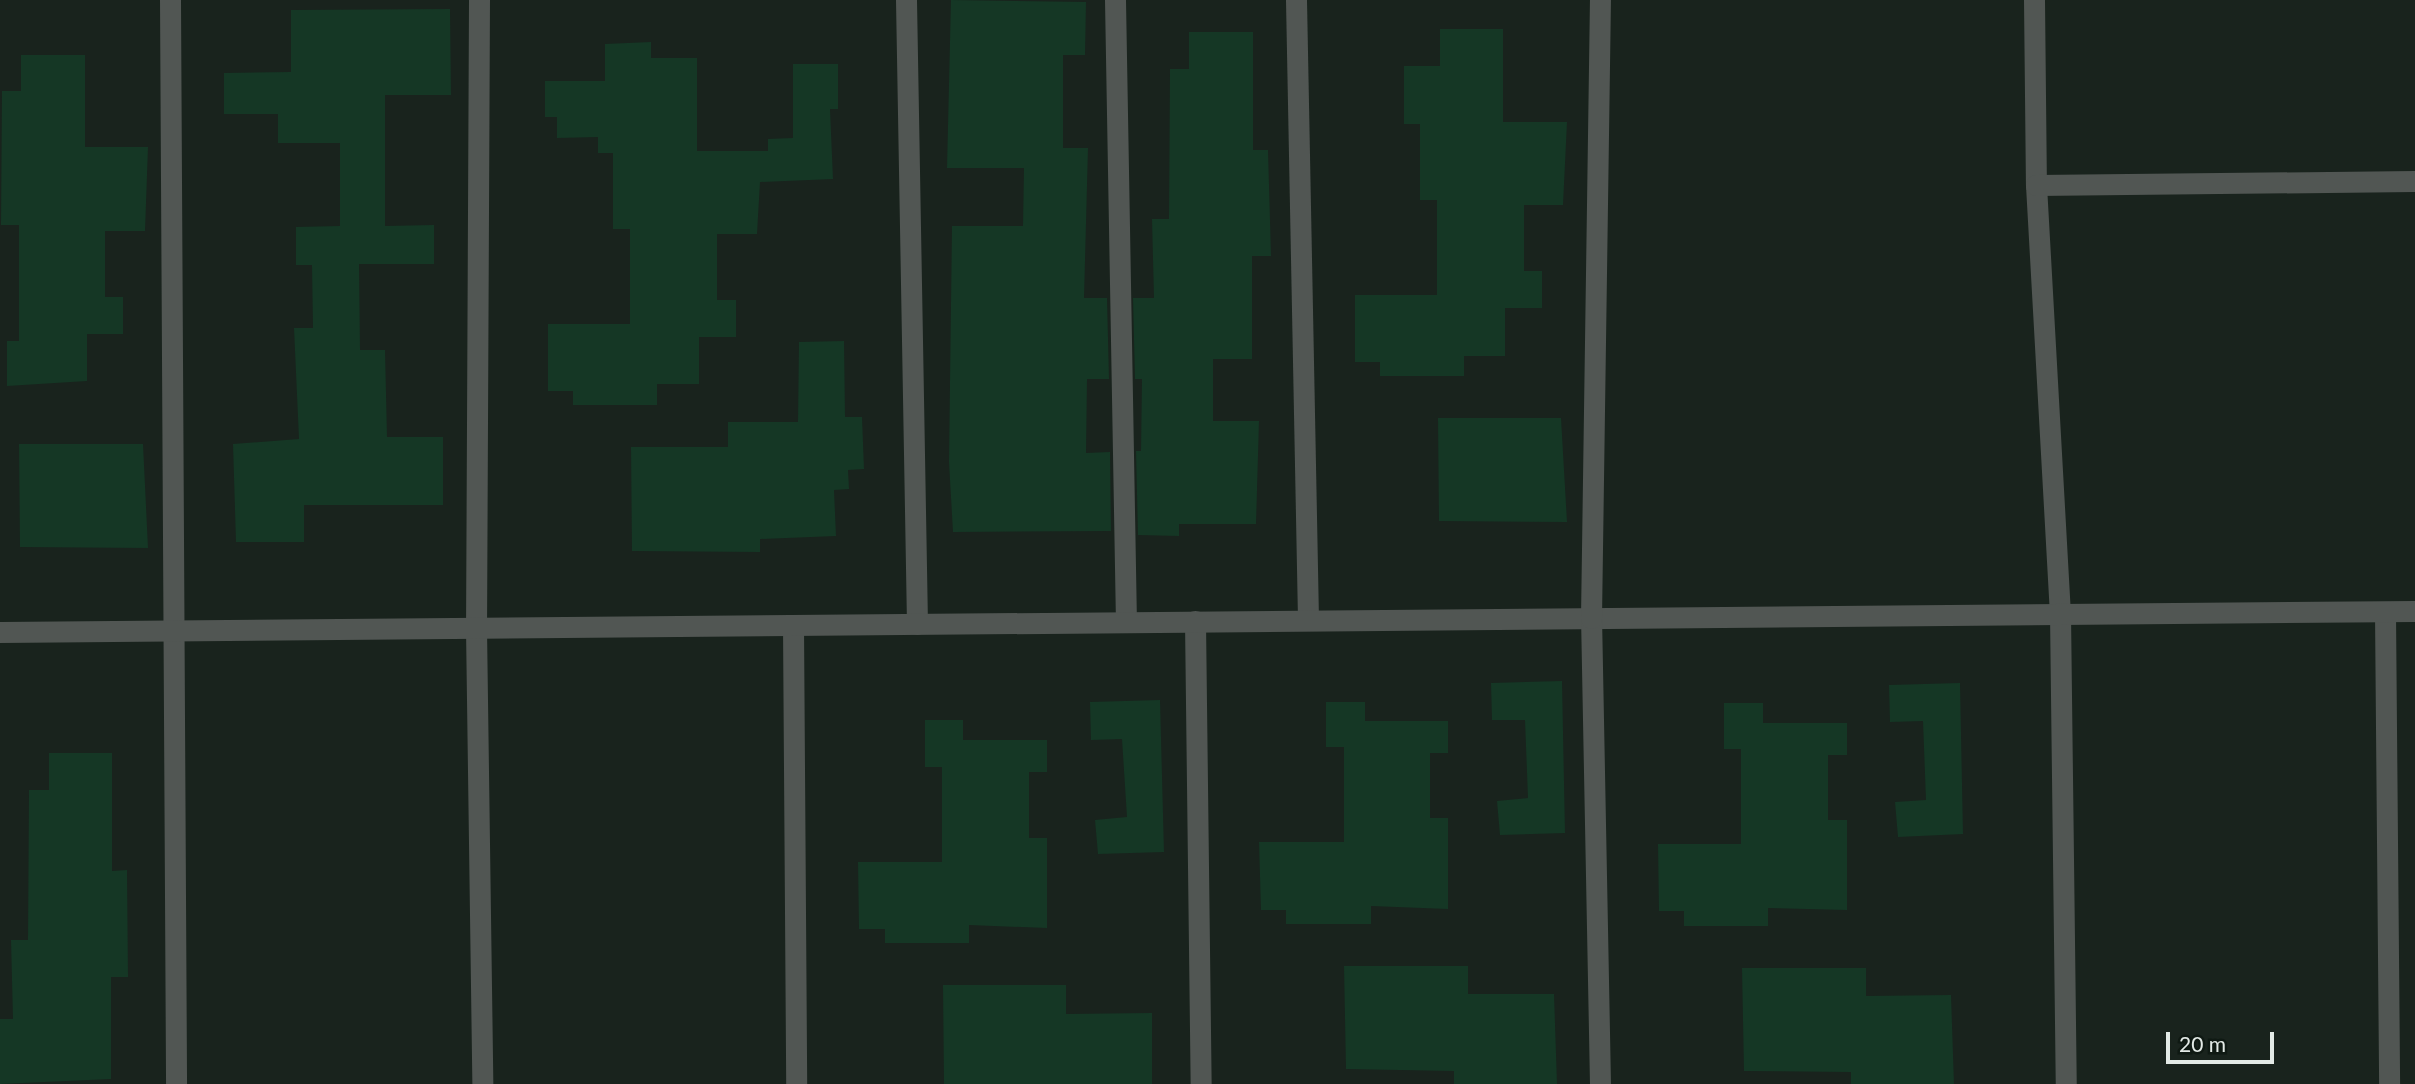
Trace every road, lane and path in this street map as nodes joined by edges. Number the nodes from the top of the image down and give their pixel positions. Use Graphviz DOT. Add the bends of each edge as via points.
graph roads {
  1 [pos="170,0"];
  2 [pos="480,0"];
  3 [pos="906,0"];
  4 [pos="1115,0"];
  5 [pos="1296,0"];
  6 [pos="1600,0"];
  7 [pos="2034,0"];
  8 [pos="2415,181"];
  9 [pos="2036,186"];
  10 [pos="2415,611"];
  11 [pos="2385,612"];
  12 [pos="2060,613"];
  13 [pos="1591,618"];
  14 [pos="1308,620"];
  15 [pos="1195,621"];
  16 [pos="1126,622"];
  17 [pos="917,624"];
  18 [pos="793,625"];
  19 [pos="475,628"];
  20 [pos="172,630"];
  21 [pos="0,632"];
  22 [pos="176,1084"];
  23 [pos="482,1084"];
  24 [pos="796,1084"];
  25 [pos="1201,1084"];
  26 [pos="1600,1084"];
  27 [pos="2066,1084"];
  28 [pos="2389,1084"];
  1 -- 20 [label="street"];
  2 -- 19 [label="street"];
  3 -- 17 [label="street"];
  4 -- 16 [label="street"];
  5 -- 14 [label="street"];
  6 -- 13 [label="street"];
  7 -- 9 [label="street"];
  8 -- 9 [label="street"];
  9 -- 12 [label="street"];
  10 -- 11 [label="street"];
  11 -- 12 [label="street"];
  11 -- 28 [label="street"];
  12 -- 13 [label="street"];
  12 -- 27 [label="street"];
  13 -- 14 [label="street"];
  13 -- 26 [label="street"];
  14 -- 15 [label="street"];
  15 -- 16 [label="street"];
  15 -- 25 [label="street"];
  16 -- 17 [label="street"];
  17 -- 18 [label="street"];
  18 -- 19 [label="street"];
  18 -- 24 [label="street"];
  19 -- 20 [label="street"];
  19 -- 23 [label="street"];
  20 -- 21 [label="street"];
  20 -- 22 [label="street"];
}
